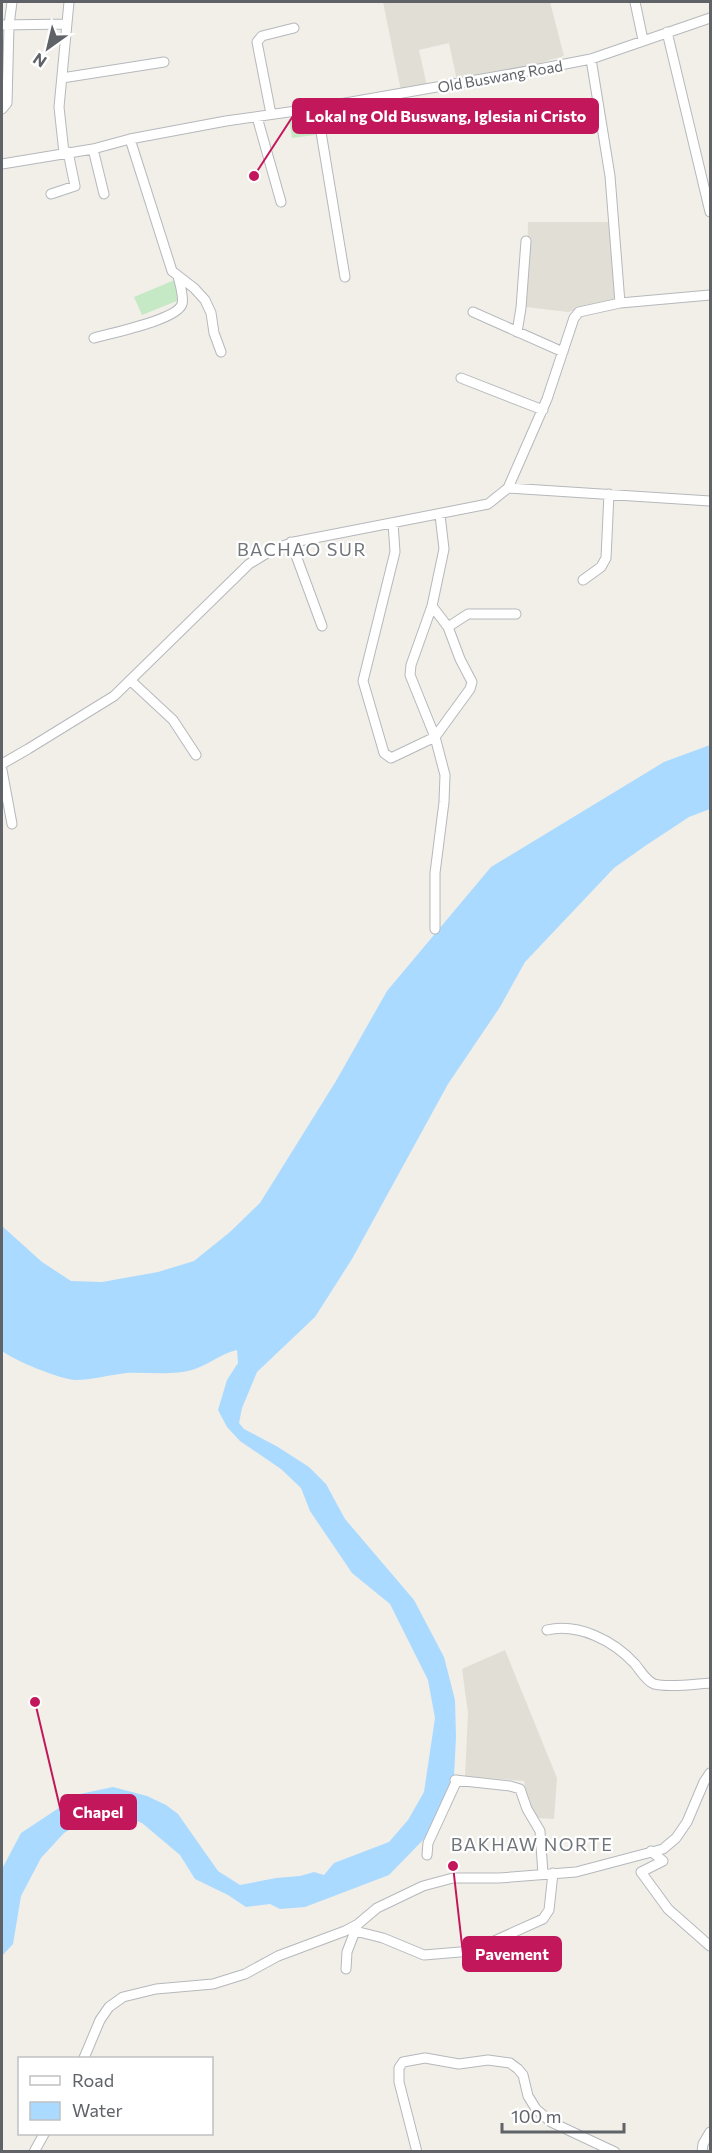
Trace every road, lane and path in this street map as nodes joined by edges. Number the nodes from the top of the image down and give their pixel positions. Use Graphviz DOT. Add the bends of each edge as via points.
graph roads {
  1 [pos="12,2"];
  2 [pos="69,2"];
  3 [pos="634,2"];
  4 [pos="711,18"];
  5 [pos="66,24"];
  6 [pos="5,25"];
  7 [pos="294,28"];
  8 [pos="666,32"];
  9 [pos="643,40"];
  10 [pos="591,59"];
  11 [pos="164,62"];
  12 [pos="62,78"];
  13 [pos="317,108"];
  14 [pos="2,109"];
  15 [pos="270,114"];
  16 [pos="257,117"];
  17 [pos="130,139"];
  18 [pos="93,149"];
  19 [pos="66,152"];
  20 [pos="2,164"];
  21 [pos="51,194"];
  22 [pos="104,194"];
  23 [pos="280,202"];
  24 [pos="711,212"];
  25 [pos="526,241"];
  26 [pos="178,276"];
  27 [pos="345,276"];
  28 [pos="711,295"];
  29 [pos="620,303"];
  30 [pos="473,312"];
  31 [pos="517,332"];
  32 [pos="94,338"];
  33 [pos="221,352"];
  34 [pos="562,352"];
  35 [pos="461,378"];
  36 [pos="543,410"];
  37 [pos="508,488"];
  38 [pos="609,494"];
  39 [pos="711,501"];
  40 [pos="440,515"];
  41 [pos="393,523"];
  42 [pos="291,542"];
  43 [pos="583,580"];
  44 [pos="432,606"];
  45 [pos="516,614"];
  46 [pos="322,626"];
  47 [pos="448,627"];
  48 [pos="130,680"];
  49 [pos="435,737"];
  50 [pos="195,755"];
  51 [pos="2,764"];
  52 [pos="2,770"];
  53 [pos="12,824"];
  54 [pos="435,929"];
  55 [pos="547,1630"];
  56 [pos="711,1683"];
  57 [pos="711,1773"];
  58 [pos="651,1851"];
  59 [pos="427,1855"];
  60 [pos="548,1874"];
  61 [pos="356,1927"];
  62 [pos="711,1946"];
  63 [pos="346,1969"];
  64 [pos="84,2057"];
  65 [pos="711,2132"];
  66 [pos="43,2135"];
  67 [pos="34,2151"];
  68 [pos="417,2151"];
  69 [pos="615,2151"];
  70 [pos="702,2151"];
  1 -- 6 [label="street"];
  2 -- 5 [label="street"];
  3 -- 9 [label="street"];
  4 -- 8 [label="street, Old Buswang Road"];
  5 -- 6 [label="street"];
  5 -- 12 [label="street"];
  6 -- 14 [label="street" via="6,104"];
  7 -- 15 [label="street" via="258,38"];
  8 -- 9 [label="street, Old Buswang Road"];
  8 -- 24 [label="street"];
  9 -- 10 [label="street, Old Buswang Road"];
  10 -- 13 [label="street, Old Buswang Road"];
  10 -- 29 [label="street" via="610,176"];
  11 -- 12 [label="street"];
  12 -- 19 [label="street" via="59,107"];
  13 -- 15 [label="street, Old Buswang Road"];
  13 -- 27 [label="street"];
  15 -- 16 [label="street, Old Buswang Road"];
  16 -- 17 [label="street, Old Buswang Road"];
  16 -- 23 [label="street"];
  17 -- 18 [label="street, Old Buswang Road"];
  17 -- 26 [label="street" via="172,271"];
  18 -- 19 [label="street, Old Buswang Road"];
  18 -- 22 [label="street"];
  19 -- 20 [label="street, Old Buswang Road"];
  19 -- 21 [label="street" via="75,186"];
  25 -- 31 [label="street"];
  26 -- 32 [label="street" via="183,303 173,314"];
  26 -- 33 [label="street" via="205,300"];
  28 -- 29 [label="street"];
  29 -- 34 [label="street" via="579,312"];
  30 -- 31 [label="street"];
  31 -- 34 [label="street"];
  34 -- 36 [label="street"];
  35 -- 36 [label="street"];
  36 -- 37 [label="street"];
  37 -- 38 [label="street"];
  37 -- 40 [label="street" via="488,504"];
  38 -- 39 [label="street"];
  38 -- 43 [label="street" via="606,558 601,567"];
  40 -- 41 [label="street"];
  40 -- 44 [label="street" via="444,549"];
  41 -- 42 [label="street"];
  41 -- 49 [label="street" via="395,552 363,681 387,756 392,758"];
  42 -- 46 [label="street"];
  42 -- 48 [label="street" via="249,564"];
  44 -- 47 [label="street"];
  44 -- 49 [label="street" via="410,675"];
  45 -- 47 [label="street" via="468,615"];
  47 -- 49 [label="street" via="472,682"];
  48 -- 50 [label="street" via="173,720"];
  48 -- 51 [label="street" via="114,696"];
  49 -- 54 [label="street" via="445,775 435,873"];
  52 -- 53 [label="street"];
  55 -- 56 [label="street" via="562,1627 589,1633 609,1643 652,1683"];
  57 -- 58 [label="street" via="676,1838 663,1849"];
  58 -- 60 [label="street" via="576,1872"];
  58 -- 62 [label="street" via="663,1861 641,1872 668,1909"];
  59 -- 60 [label="street" via="428,1843 456,1780 510,1786 520,1789 540,1831"];
  60 -- 61 [label="street" via="453,1878 423,1886 377,1908"];
  60 -- 61 [label="street" via="549,1910 543,1918 472,1951 424,1955"];
  61 -- 63 [label="street"];
  61 -- 64 [label="street" via="213,1984 156,1989 123,1997 100,2020"];
  65 -- 70 [label="street"];
  66 -- 67 [label="street"];
  68 -- 69 [label="street" via="399,2068 403,2062 425,2058 459,2064 488,2060 510,2063 523,2075 536,2109 551,2122"];
}
